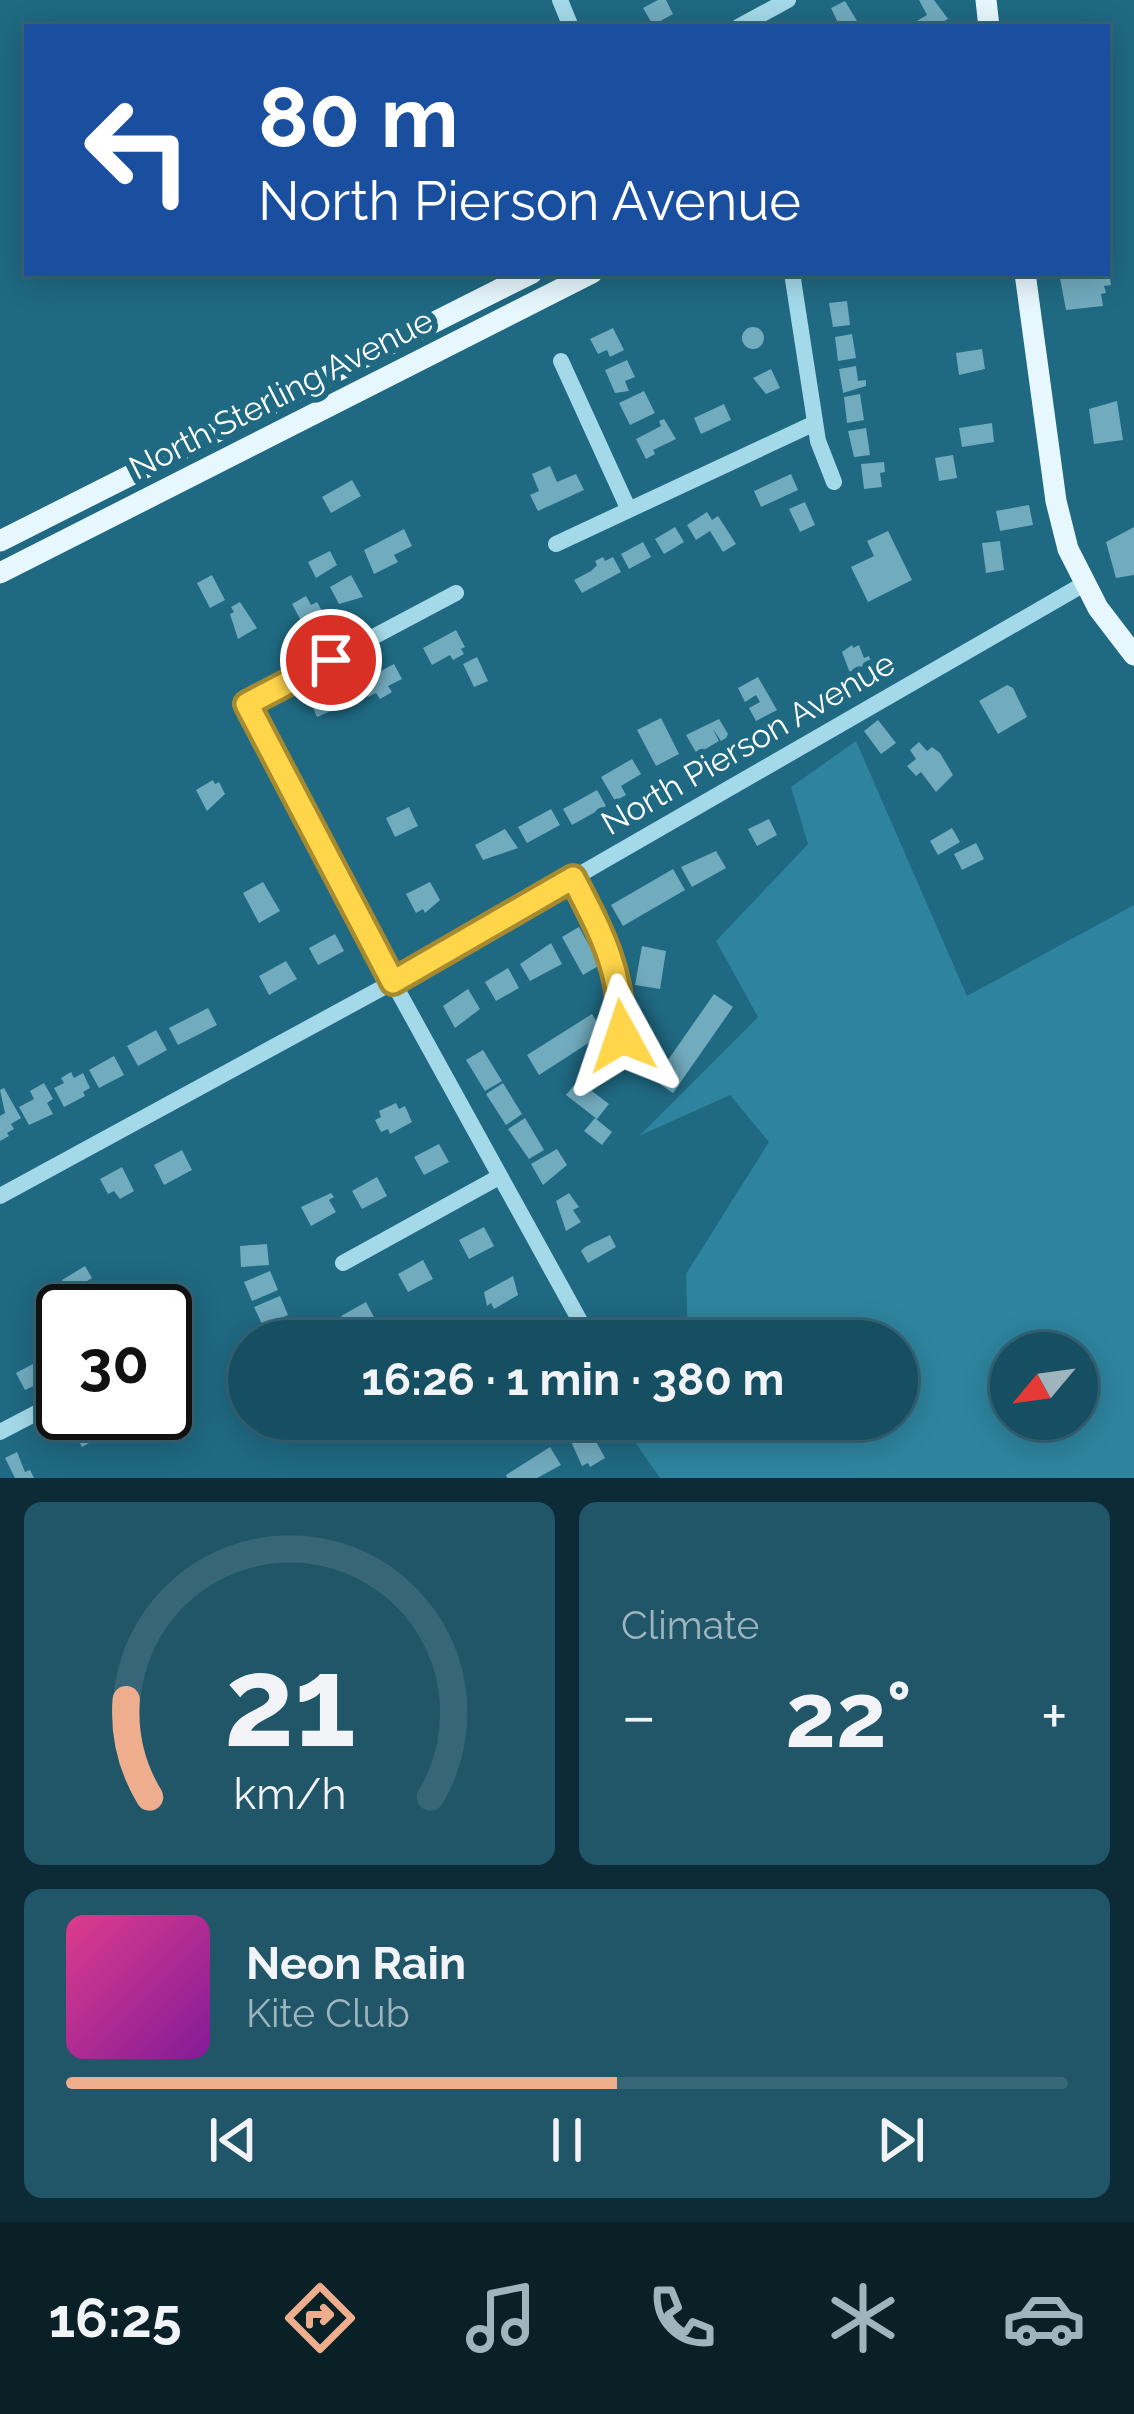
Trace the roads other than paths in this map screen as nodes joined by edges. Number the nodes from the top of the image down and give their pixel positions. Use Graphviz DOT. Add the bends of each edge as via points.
graph roads {
  1 [pos="788,0"];
  2 [pos="744,24"];
  3 [pos="526,276"];
  4 [pos="586,276"];
  5 [pos="792,276"];
  6 [pos="1025,276"];
  7 [pos="561,361"];
  8 [pos="815,423"];
  9 [pos="833,482"];
  10 [pos="628,508"];
  11 [pos="0,541"];
  12 [pos="556,544"];
  13 [pos="0,573"];
  14 [pos="1084,584"];
  15 [pos="456,593"];
  16 [pos="1134,655"];
  17 [pos="573,878"];
  18 [pos="393,982"];
  19 [pos="611,1068"];
  20 [pos="499,1177"];
  21 [pos="0,1196"];
  22 [pos="343,1263"];
  23 [pos="579,1320"];
  24 [pos="36,1413"];
  25 [pos="0,1432"];
  1 -- 2 [label="street"];
  3 -- 11 [label="main road, North Sterling Avenue"];
  4 -- 13 [label="main road, North Sterling Avenue"];
  5 -- 8 [label="street"];
  6 -- 14 [label="main road" via="1056,501"];
  7 -- 10 [label="street"];
  8 -- 9 [label="street"];
  8 -- 10 [label="street"];
  10 -- 12 [label="street"];
  14 -- 16 [label="main road"];
  14 -- 17 [label="street, North Pierson Avenue"];
  15 -- 18 [label="street" via="247,704"];
  17 -- 18 [label="street, North Pierson Avenue"];
  17 -- 19 [label="street" via="610,950 622,998"];
  18 -- 20 [label="street"];
  18 -- 21 [label="street, North Pierson Avenue"];
  20 -- 22 [label="street"];
  20 -- 23 [label="street"];
  24 -- 25 [label="street"];
}
